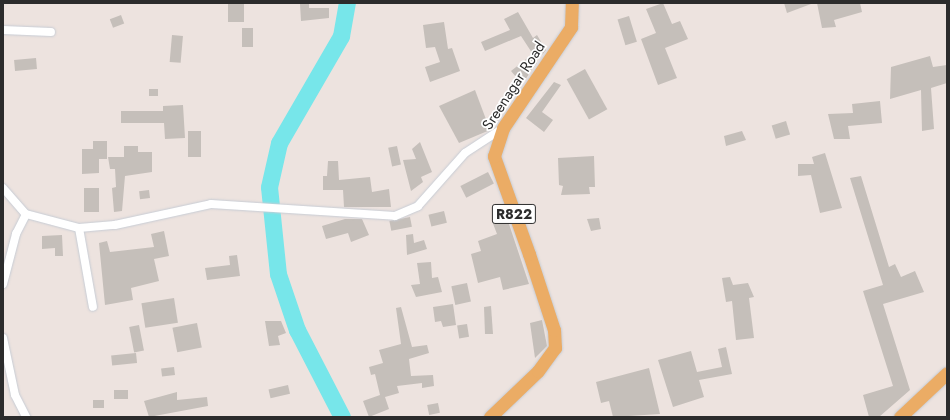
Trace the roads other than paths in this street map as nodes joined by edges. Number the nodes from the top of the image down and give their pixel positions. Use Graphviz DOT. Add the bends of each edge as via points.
graph roads {
  1 [pos="572,3"];
  2 [pos="3,30"];
  3 [pos="51,32"];
  4 [pos="503,128"];
  5 [pos="3,188"];
  6 [pos="26,214"];
  7 [pos="80,228"];
  8 [pos="3,284"];
  9 [pos="93,307"];
  10 [pos="3,338"];
  11 [pos="947,373"];
  12 [pos="26,417"];
  13 [pos="490,417"];
  14 [pos="900,417"];
  1 -- 4 [label="main road, Sreenagar Road / R822" via="571,27"];
  2 -- 3 [label="street"];
  4 -- 7 [label="street" via="465,154 418,206 394,216 211,204 115,225"];
  4 -- 13 [label="main road, Sreenagar Road / R822" via="494,147 495,165 530,254 554,330 556,348 538,371"];
  5 -- 6 [label="street"];
  6 -- 7 [label="street"];
  6 -- 8 [label="street" via="16,234"];
  7 -- 9 [label="street"];
  10 -- 12 [label="street" via="15,395"];
  11 -- 14 [label="main road"];
}
